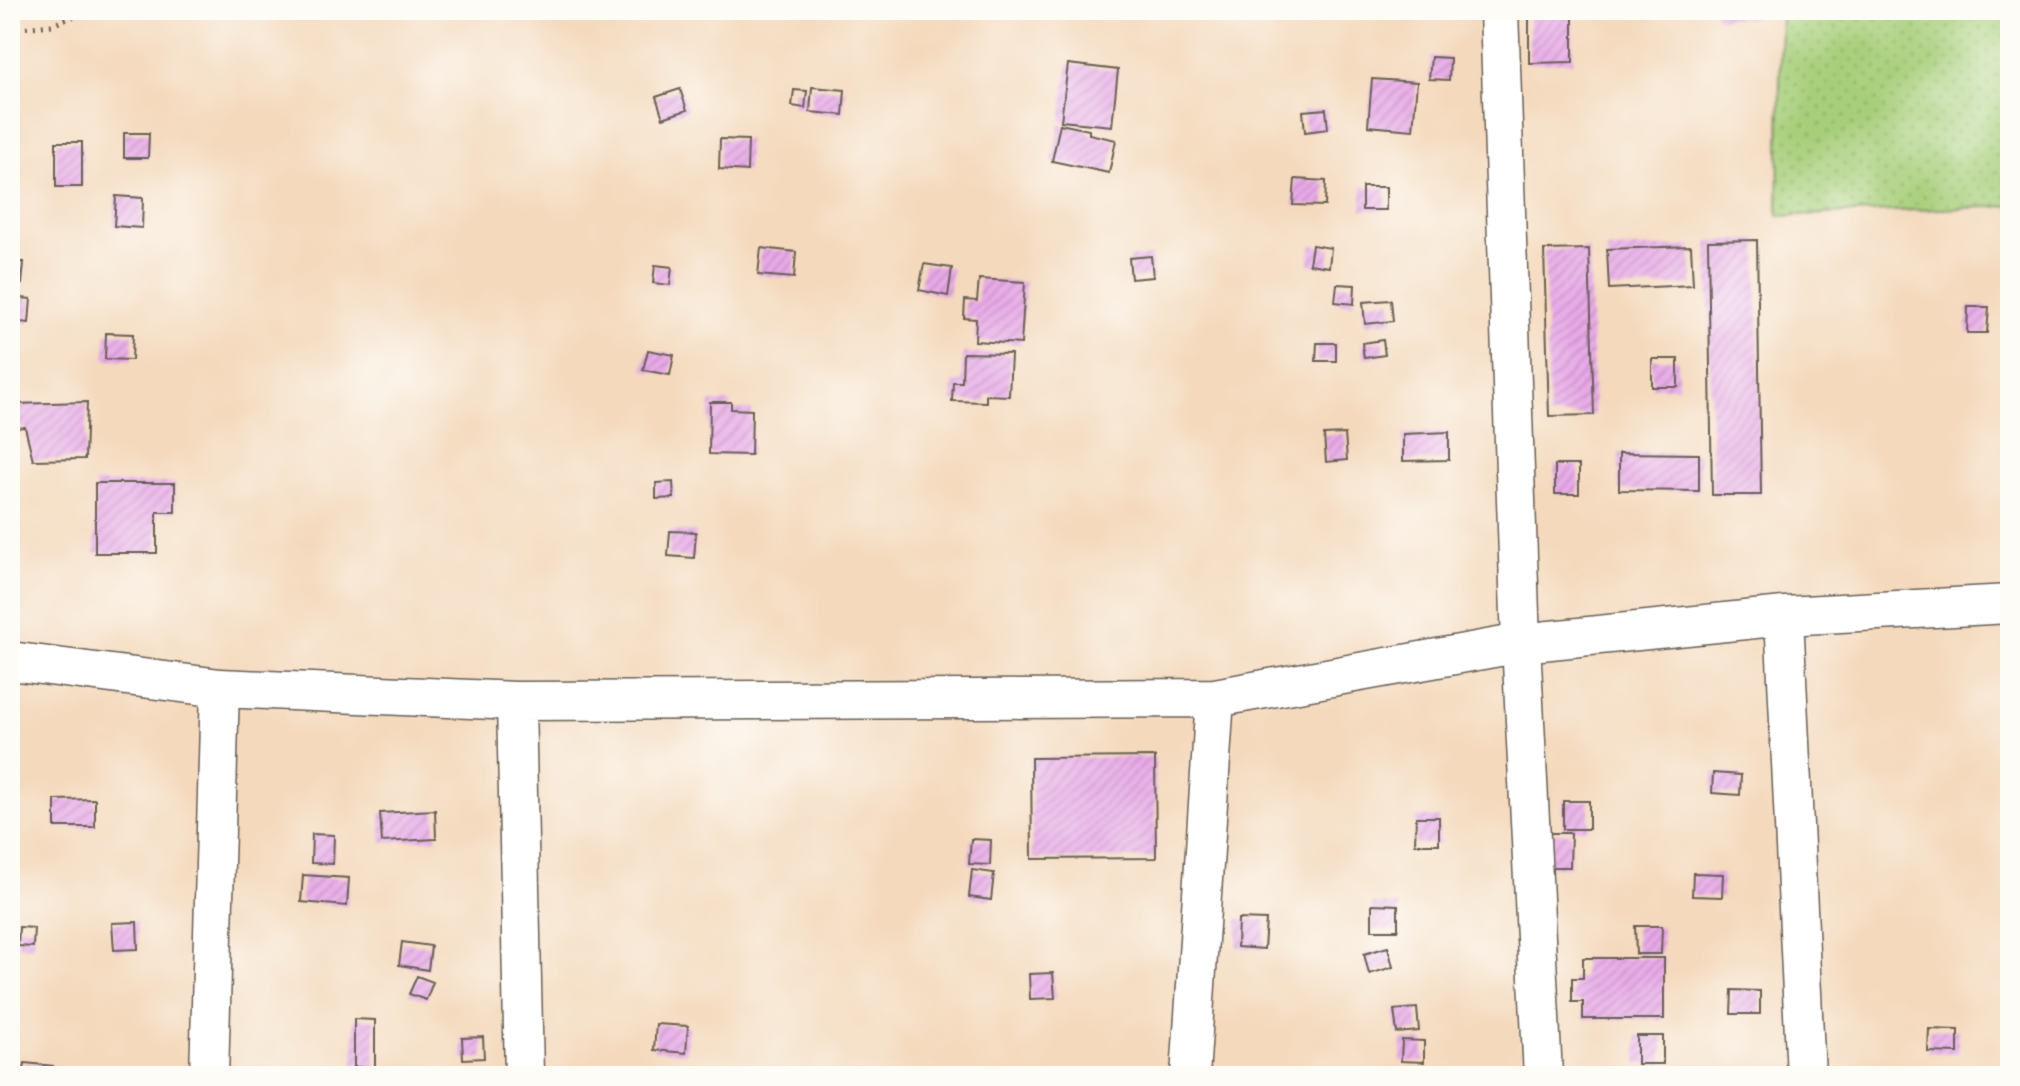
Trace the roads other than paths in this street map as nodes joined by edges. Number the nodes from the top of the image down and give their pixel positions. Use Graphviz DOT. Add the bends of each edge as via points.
graph roads {
  1 [pos="1499,10"];
  2 [pos="2010,604"];
  3 [pos="1784,616"];
  4 [pos="1521,643"];
  5 [pos="10,661"];
  6 [pos="220,688"];
  7 [pos="1215,698"];
  8 [pos="516,701"];
  9 [pos="209,1076"];
  10 [pos="524,1076"];
  11 [pos="1190,1076"];
  12 [pos="1543,1076"];
  13 [pos="1806,1076"];
  1 -- 4 [label="street"];
  2 -- 3 [label="street"];
  3 -- 4 [label="street"];
  3 -- 13 [label="street"];
  4 -- 7 [label="street"];
  4 -- 12 [label="street"];
  5 -- 6 [label="street"];
  6 -- 8 [label="street"];
  6 -- 9 [label="street"];
  7 -- 8 [label="street"];
  7 -- 11 [label="street"];
  8 -- 10 [label="street"];
}
